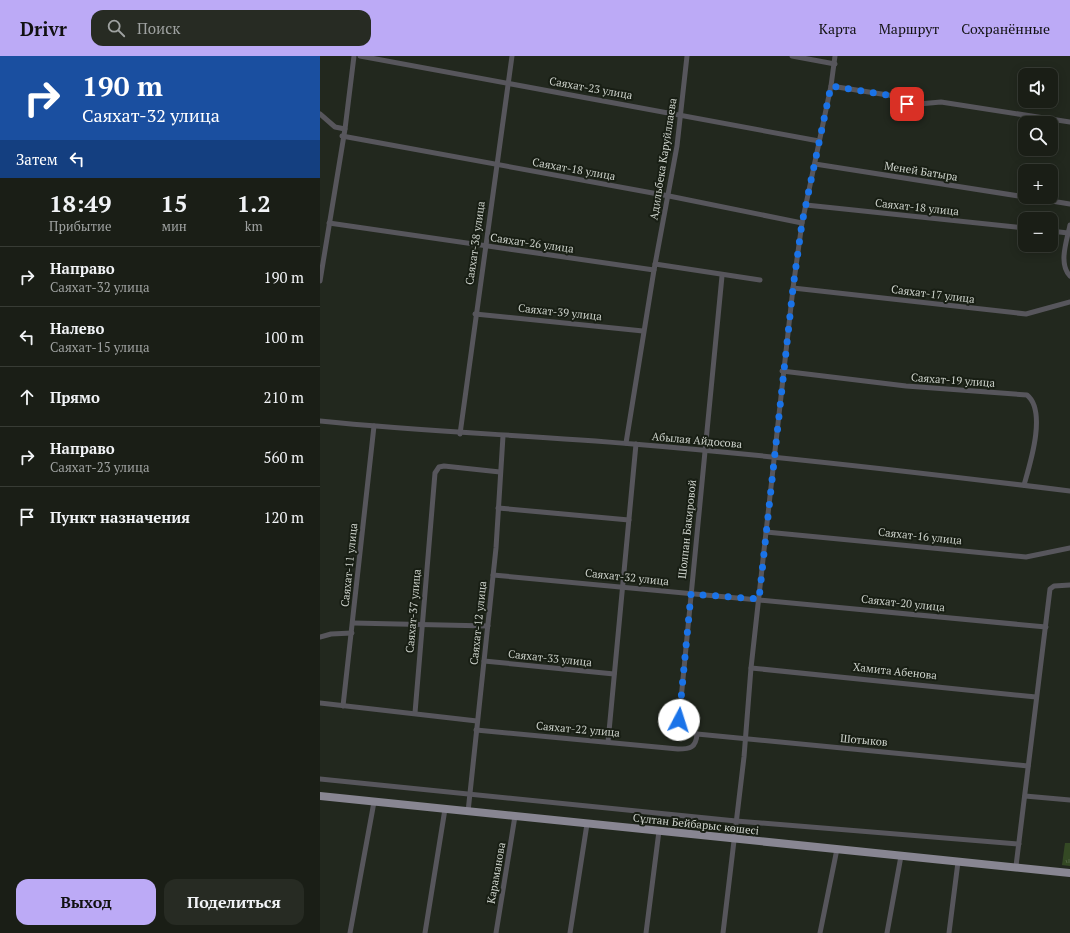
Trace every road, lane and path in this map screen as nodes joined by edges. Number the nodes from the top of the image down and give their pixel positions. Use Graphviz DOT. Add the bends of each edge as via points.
graph roads {
  1 [pos="354,56"];
  2 [pos="360,56"];
  3 [pos="512,56"];
  4 [pos="687,56"];
  5 [pos="792,56"];
  6 [pos="835,56"];
  7 [pos="835,64"];
  8 [pos="508,84"];
  9 [pos="831,86"];
  10 [pos="320,114"];
  11 [pos="681,116"];
  12 [pos="1070,122"];
  13 [pos="345,129"];
  14 [pos="342,136"];
  15 [pos="819,141"];
  16 [pos="815,164"];
  17 [pos="497,165"];
  18 [pos="669,196"];
  19 [pos="1018,196"];
  20 [pos="1058,202"];
  21 [pos="1070,204"];
  22 [pos="806,205"];
  23 [pos="329,223"];
  24 [pos="802,223"];
  25 [pos="1070,225"];
  26 [pos="1018,227"];
  27 [pos="1058,232"];
  28 [pos="1068,233"];
  29 [pos="484,246"];
  30 [pos="655,264"];
  31 [pos="654,270"];
  32 [pos="722,276"];
  33 [pos="1070,276"];
  34 [pos="760,280"];
  35 [pos="320,281"];
  36 [pos="793,288"];
  37 [pos="1070,302"];
  38 [pos="475,314"];
  39 [pos="643,331"];
  40 [pos="782,371"];
  41 [pos="320,421"];
  42 [pos="374,426"];
  43 [pos="460,434"];
  44 [pos="503,436"];
  45 [pos="626,443"];
  46 [pos="636,444"];
  47 [pos="705,451"];
  48 [pos="774,457"];
  49 [pos="500,472"];
  50 [pos="1024,485"];
  51 [pos="1070,491"];
  52 [pos="498,508"];
  53 [pos="629,520"];
  54 [pos="766,532"];
  55 [pos="1070,548"];
  56 [pos="493,575"];
  57 [pos="1070,585"];
  58 [pos="623,586"];
  59 [pos="691,594"];
  60 [pos="759,599"];
  61 [pos="353,622"];
  62 [pos="422,624"];
  63 [pos="488,626"];
  64 [pos="1046,627"];
  65 [pos="352,633"];
  66 [pos="320,637"];
  67 [pos="484,661"];
  68 [pos="751,668"];
  69 [pos="614,674"];
  70 [pos="1036,697"];
  71 [pos="320,703"];
  72 [pos="343,706"];
  73 [pos="415,713"];
  74 [pos="477,721"];
  75 [pos="476,730"];
  76 [pos="697,734"];
  77 [pos="746,740"];
  78 [pos="608,742"];
  79 [pos="1028,766"];
  80 [pos="320,779"];
  81 [pos="470,794"];
  82 [pos="320,796"];
  83 [pos="1025,796"];
  84 [pos="1070,800"];
  85 [pos="374,802"];
  86 [pos="445,809"];
  87 [pos="468,812"];
  88 [pos="515,816"];
  89 [pos="736,821"];
  90 [pos="587,824"];
  91 [pos="659,831"];
  92 [pos="733,838"];
  93 [pos="1019,844"];
  94 [pos="837,849"];
  95 [pos="901,856"];
  96 [pos="958,862"];
  97 [pos="1016,866"];
  98 [pos="1070,873"];
  99 [pos="350,933"];
  100 [pos="425,933"];
  101 [pos="496,933"];
  102 [pos="570,933"];
  103 [pos="646,933"];
  104 [pos="723,933"];
  105 [pos="820,933"];
  106 [pos="887,933"];
  107 [pos="949,933"];
  1 -- 13 [label="street"];
  2 -- 8 [label="street, Саяхат-23 улица"];
  3 -- 8 [label="street, Саяхат-38 улица"];
  4 -- 11 [label="street, Адильбека Каруйллаева"];
  5 -- 7 [label="street"];
  6 -- 7 [label="street"];
  7 -- 9 [label="street"];
  8 -- 11 [label="street, Саяхат-23 улица"];
  8 -- 17 [label="street, Саяхат-38 улица"];
  9 -- 12 [label="street" via="894,96 907,104 941,102"];
  9 -- 15 [label="street"];
  10 -- 13 [label="street" via="335,127"];
  11 -- 15 [label="street, Саяхат-23 улица"];
  11 -- 18 [label="street, Адильбека Каруйллаева"];
  13 -- 14 [label="street"];
  14 -- 17 [label="street, Саяхат-18 улица"];
  14 -- 23 [label="street"];
  15 -- 16 [label="street"];
  16 -- 19 [label="street, Меней Батыра"];
  16 -- 22 [label="street"];
  17 -- 18 [label="street, Саяхат-18 улица"];
  17 -- 29 [label="street, Саяхат-38 улица"];
  18 -- 24 [label="street, Саяхат-18 улица"];
  18 -- 30 [label="street, Адильбека Каруйллаева"];
  20 -- 21 [label="street, Меней Батыра"];
  22 -- 24 [label="street"];
  22 -- 26 [label="street, Саяхат-18 улица"];
  23 -- 29 [label="street, Саяхат-26 улица"];
  23 -- 35 [label="street"];
  24 -- 36 [label="street"];
  25 -- 28 [label="street"];
  27 -- 28 [label="street"];
  28 -- 33 [label="street" via="1064,259"];
  29 -- 31 [label="street, Саяхат-26 улица"];
  29 -- 38 [label="street, Саяхат-38 улица"];
  30 -- 31 [label="street"];
  30 -- 32 [label="street"];
  31 -- 39 [label="street"];
  32 -- 34 [label="street"];
  32 -- 47 [label="street, Шолпан Бакировой"];
  36 -- 37 [label="street, Саяхат-17 улица" via="1026,314"];
  36 -- 40 [label="street"];
  38 -- 39 [label="street, Саяхат-39 улица"];
  38 -- 43 [label="street, Саяхат-38 улица"];
  39 -- 45 [label="street"];
  40 -- 48 [label="street"];
  40 -- 50 [label="street, Саяхат-19 улица" via="906,386 1027,395 1033,400 1036,409 1034,448"];
  41 -- 42 [label="street, Абылая Айдосова"];
  42 -- 43 [label="street, Абылая Айдосова"];
  42 -- 61 [label="street, Саяхат-11 улица"];
  43 -- 44 [label="street, Абылая Айдосова"];
  44 -- 45 [label="street, Абылая Айдосова"];
  44 -- 49 [label="street, Саяхат-12 улица"];
  45 -- 46 [label="street, Абылая Айдосова"];
  46 -- 47 [label="street, Абылая Айдосова"];
  46 -- 53 [label="street"];
  47 -- 48 [label="street, Абылая Айдосова"];
  47 -- 59 [label="street, Шолпан Бакировой"];
  48 -- 50 [label="street, Абылая Айдосова"];
  48 -- 54 [label="street"];
  49 -- 52 [label="street, Саяхат-12 улица"];
  49 -- 62 [label="street, Саяхат-37 улица" via="439,467 436,473"];
  50 -- 51 [label="street, Абылая Айдосова"];
  52 -- 53 [label="street"];
  52 -- 56 [label="street, Саяхат-12 улица"];
  53 -- 58 [label="street"];
  54 -- 55 [label="street, Саяхат-16 улица" via="1026,557"];
  54 -- 60 [label="street"];
  56 -- 58 [label="street, Саяхат-32 улица"];
  56 -- 63 [label="street, Саяхат-12 улица"];
  57 -- 64 [label="street" via="1054,586 1050,589"];
  58 -- 59 [label="street, Саяхат-32 улица"];
  58 -- 69 [label="street"];
  59 -- 60 [label="street, Саяхат-32 улица"];
  59 -- 76 [label="street, Шолпан Бакировой" via="679,720 682,729"];
  60 -- 64 [label="street, Саяхат-20 улица"];
  60 -- 68 [label="street"];
  61 -- 62 [label="street"];
  61 -- 65 [label="street, Саяхат-11 улица"];
  62 -- 63 [label="street"];
  62 -- 73 [label="street, Саяхат-37 улица"];
  63 -- 67 [label="street, Саяхат-12 улица"];
  64 -- 70 [label="street"];
  65 -- 66 [label="street"];
  65 -- 72 [label="street, Саяхат-11 улица"];
  67 -- 69 [label="street, Саяхат-33 улица"];
  67 -- 74 [label="street, Саяхат-12 улица"];
  68 -- 70 [label="street, Хамита Абенова"];
  68 -- 77 [label="street"];
  69 -- 78 [label="street"];
  70 -- 79 [label="street"];
  71 -- 72 [label="street"];
  72 -- 73 [label="street"];
  73 -- 74 [label="street"];
  74 -- 75 [label="street, Саяхат-12 улица"];
  75 -- 78 [label="street, Саяхат-22 улица"];
  75 -- 81 [label="street, Саяхат-12 улица"];
  76 -- 77 [label="street, Шотыков"];
  76 -- 78 [label="street, Саяхат-22 улица" via="694,747 689,749"];
  77 -- 79 [label="street, Шотыков"];
  77 -- 89 [label="street"];
  79 -- 83 [label="street"];
  80 -- 81 [label="street"];
  81 -- 87 [label="street, Саяхат-12 улица"];
  81 -- 89 [label="street"];
  82 -- 85 [label="main road, Сұлтан Бейбарыс көшесі"];
  83 -- 84 [label="street"];
  83 -- 93 [label="street"];
  85 -- 86 [label="main road, Сұлтан Бейбарыс көшесі"];
  85 -- 99 [label="street"];
  86 -- 87 [label="main road, Сұлтан Бейбарыс көшесі"];
  86 -- 100 [label="street"];
  87 -- 88 [label="main road, Сұлтан Бейбарыс көшесі"];
  88 -- 90 [label="main road, Сұлтан Бейбарыс көшесі"];
  88 -- 101 [label="street, Караманова"];
  89 -- 92 [label="street"];
  89 -- 93 [label="street"];
  90 -- 91 [label="main road, Сұлтан Бейбарыс көшесі"];
  90 -- 102 [label="street"];
  91 -- 92 [label="main road, Сұлтан Бейбарыс көшесі"];
  91 -- 103 [label="street"];
  92 -- 94 [label="main road, Сұлтан Бейбарыс көшесі"];
  92 -- 104 [label="street"];
  93 -- 97 [label="street"];
  94 -- 95 [label="main road, Сұлтан Бейбарыс көшесі"];
  94 -- 105 [label="street"];
  95 -- 96 [label="main road, Сұлтан Бейбарыс көшесі"];
  95 -- 106 [label="street"];
  96 -- 97 [label="main road, Сұлтан Бейбарыс көшесі"];
  96 -- 107 [label="street"];
  97 -- 98 [label="main road, Сұлтан Бейбарыс көшесі"];
}
